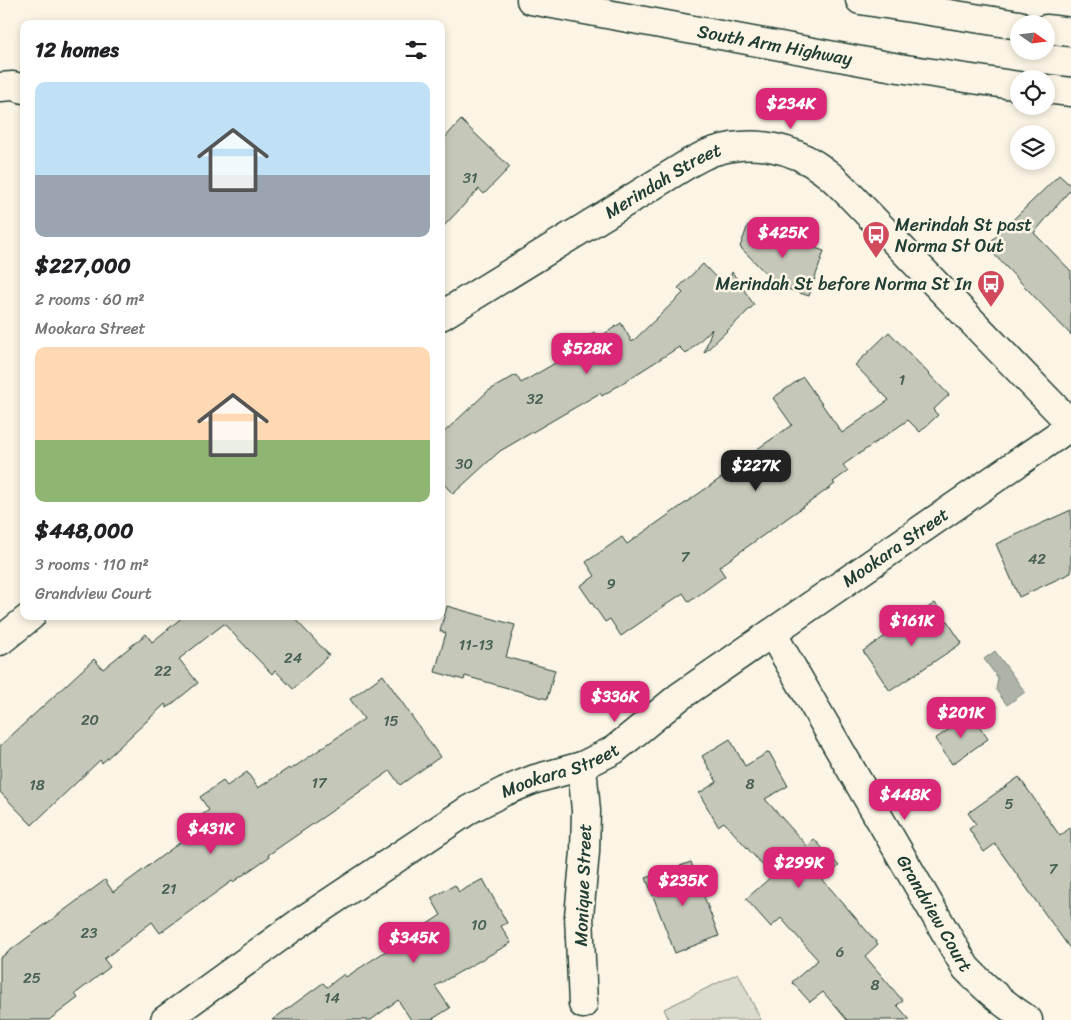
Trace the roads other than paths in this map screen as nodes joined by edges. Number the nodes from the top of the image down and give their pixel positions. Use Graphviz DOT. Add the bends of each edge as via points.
graph roads {
  1 [pos="531,0"];
  2 [pos="860,0"];
  3 [pos="1010,24"];
  4 [pos="1055,30"];
  5 [pos="1071,32"];
  6 [pos="1010,85"];
  7 [pos="0,88"];
  8 [pos="20,88"];
  9 [pos="1055,90"];
  10 [pos="1071,92"];
  11 [pos="445,314"];
  12 [pos="1071,425"];
  13 [pos="26,620"];
  14 [pos="772,633"];
  15 [pos="0,641"];
  16 [pos="582,766"];
  17 [pos="583,1004"];
  18 [pos="165,1020"];
  19 [pos="1028,1020"];
  1 -- 6 [label="street, South Arm Highway" via="899,68"];
  2 -- 3 [label="street"];
  4 -- 5 [label="street"];
  7 -- 8 [label="street"];
  9 -- 10 [label="street"];
  11 -- 12 [label="street, Merindah Street" via="691,162 715,151 738,146 778,148 825,171 850,194"];
  12 -- 14 [label="street, Mookara Street"];
  13 -- 15 [label="street"];
  14 -- 16 [label="street, Mookara Street" via="680,697 614,750"];
  14 -- 19 [label="street, Grandview Court" via="966,968"];
  16 -- 17 [label="street, Monique Street" via="585,852 578,916"];
  16 -- 18 [label="street, Mookara Street" via="535,779 470,809 299,923"];
}
